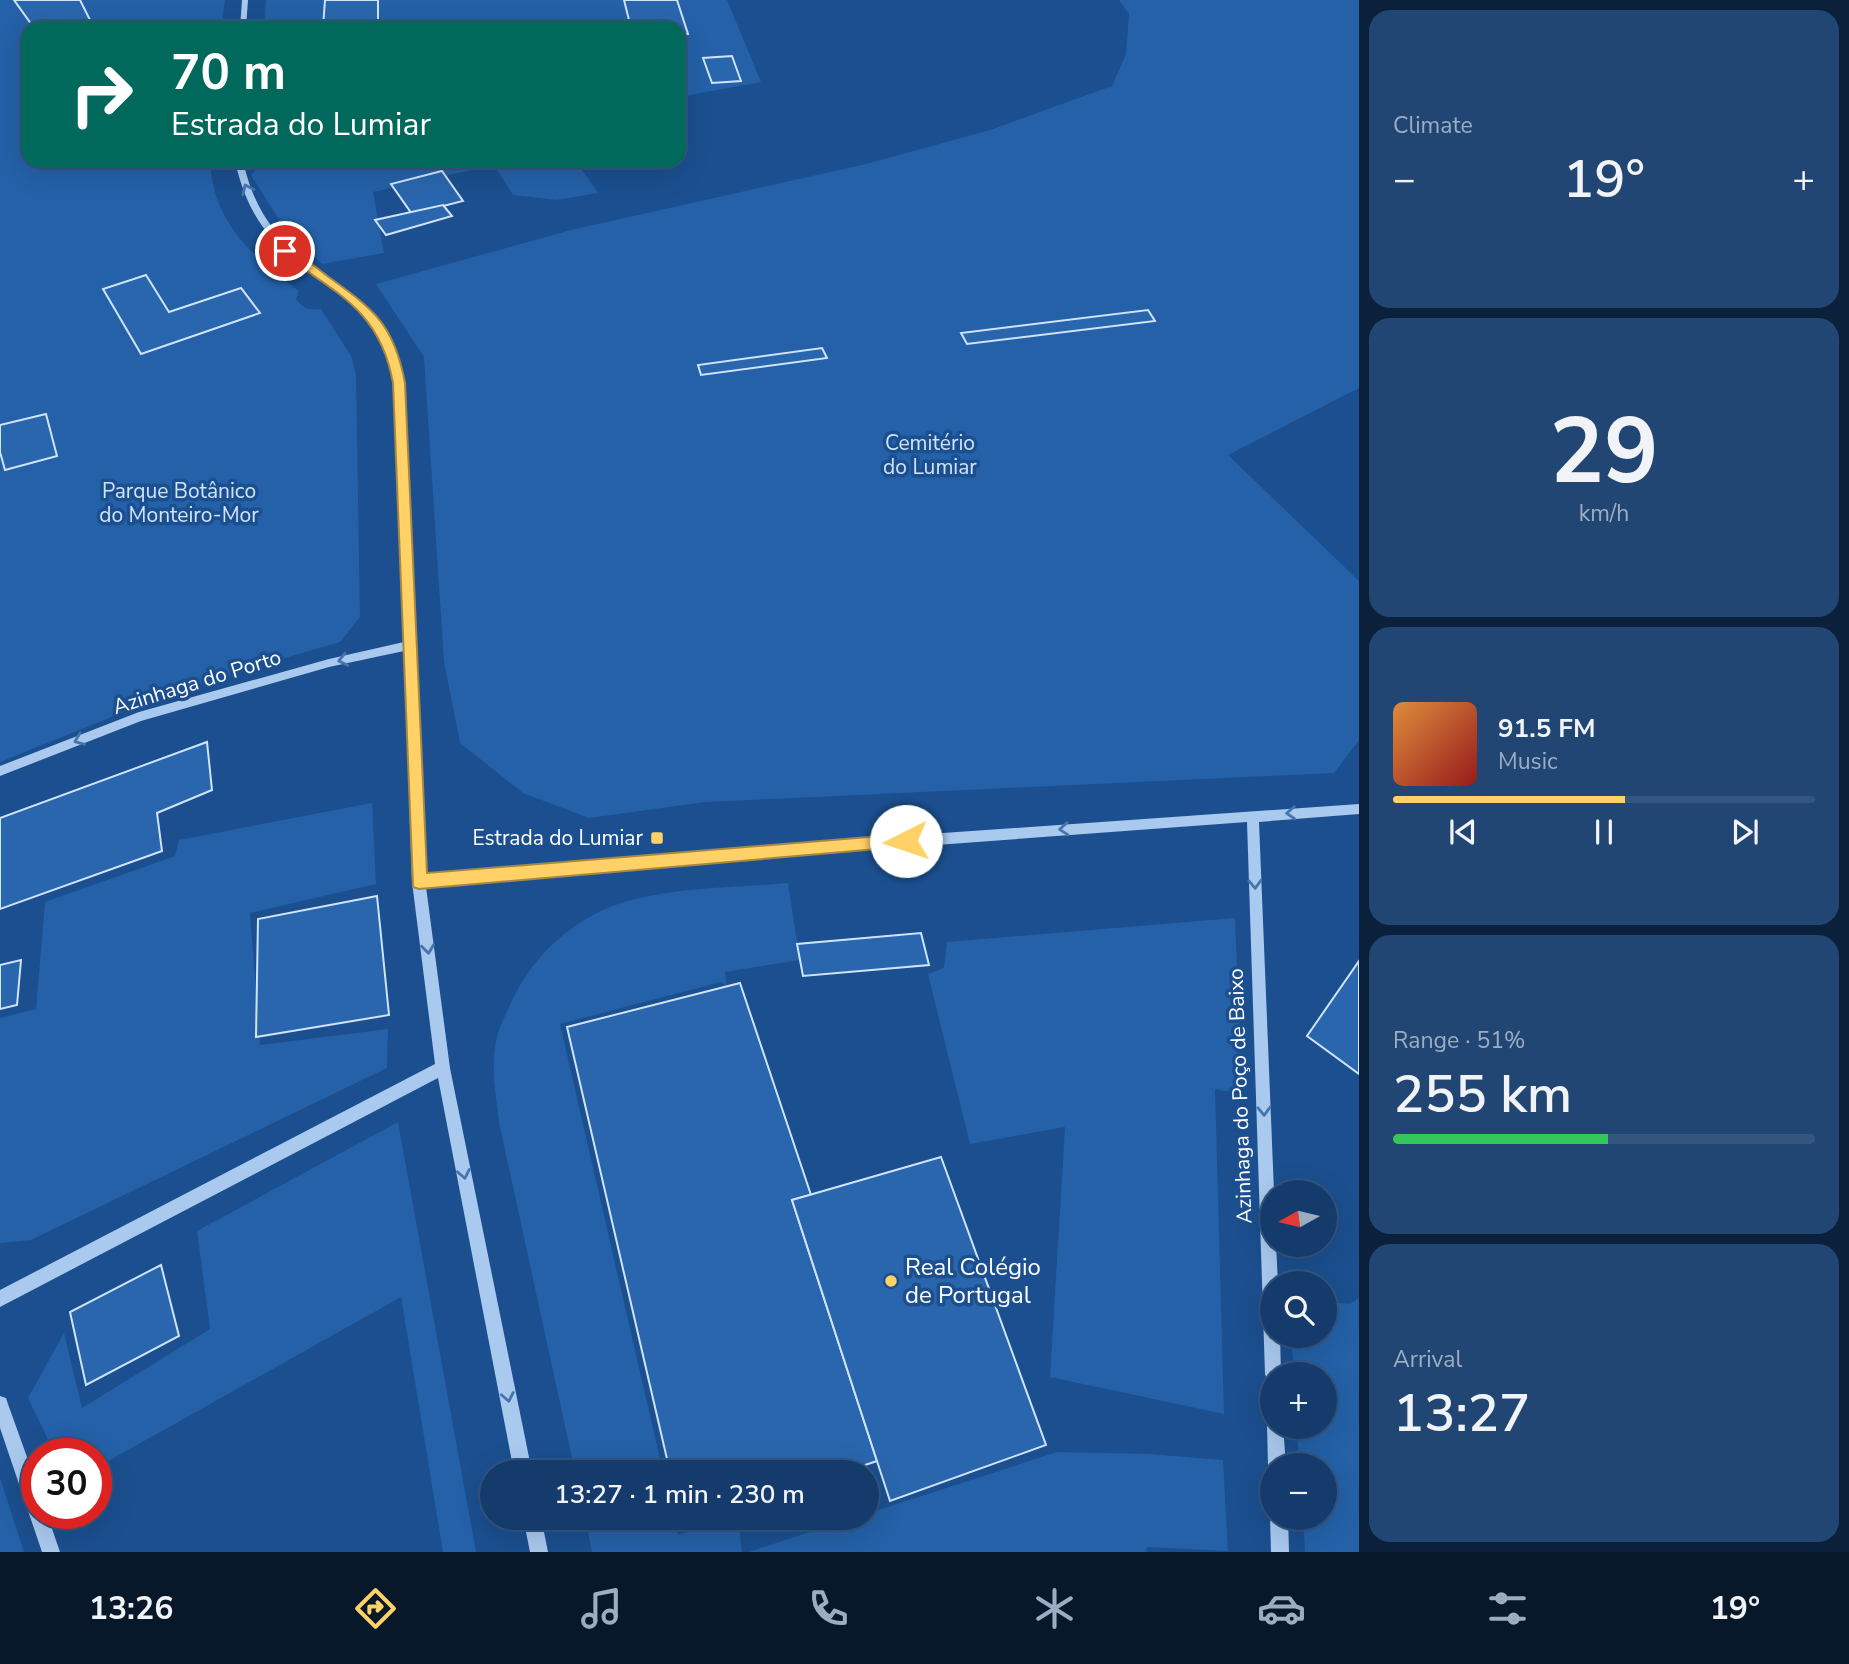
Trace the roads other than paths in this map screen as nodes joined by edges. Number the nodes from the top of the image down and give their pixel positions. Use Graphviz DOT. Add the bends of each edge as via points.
graph roads {
  1 [pos="245,0"];
  2 [pos="244,21"];
  3 [pos="240,168"];
  4 [pos="410,645"];
  5 [pos="0,771"];
  6 [pos="1359,809"];
  7 [pos="1253,816"];
  8 [pos="419,882"];
  9 [pos="443,1068"];
  10 [pos="0,1299"];
  11 [pos="1273,1362"];
  12 [pos="0,1404"];
  13 [pos="521,1460"];
  14 [pos="21,1466"];
  15 [pos="43,1529"];
  16 [pos="535,1530"];
  17 [pos="1279,1530"];
  18 [pos="51,1552"];
  19 [pos="539,1552"];
  20 [pos="1280,1552"];
  1 -- 2 [label="street"];
  4 -- 3 [label="street, one-way" via="394,356 366,310 285,251 262,222"];
  4 -- 5 [label="street, Azinhaga do Porto, one-way" via="329,663 139,718"];
  4 -- 8 [label="street"];
  6 -- 7 [label="street, one-way"];
  7 -- 8 [label="street, one-way"];
  7 -- 11 [label="street, Azinhaga do Poço de Baixo, one-way"];
  8 -- 9 [label="street, one-way"];
  9 -- 10 [label="street"];
  9 -- 13 [label="street, one-way"];
  12 -- 14 [label="street"];
  15 -- 18 [label="street"];
  16 -- 19 [label="street"];
  17 -- 20 [label="street"];
}
